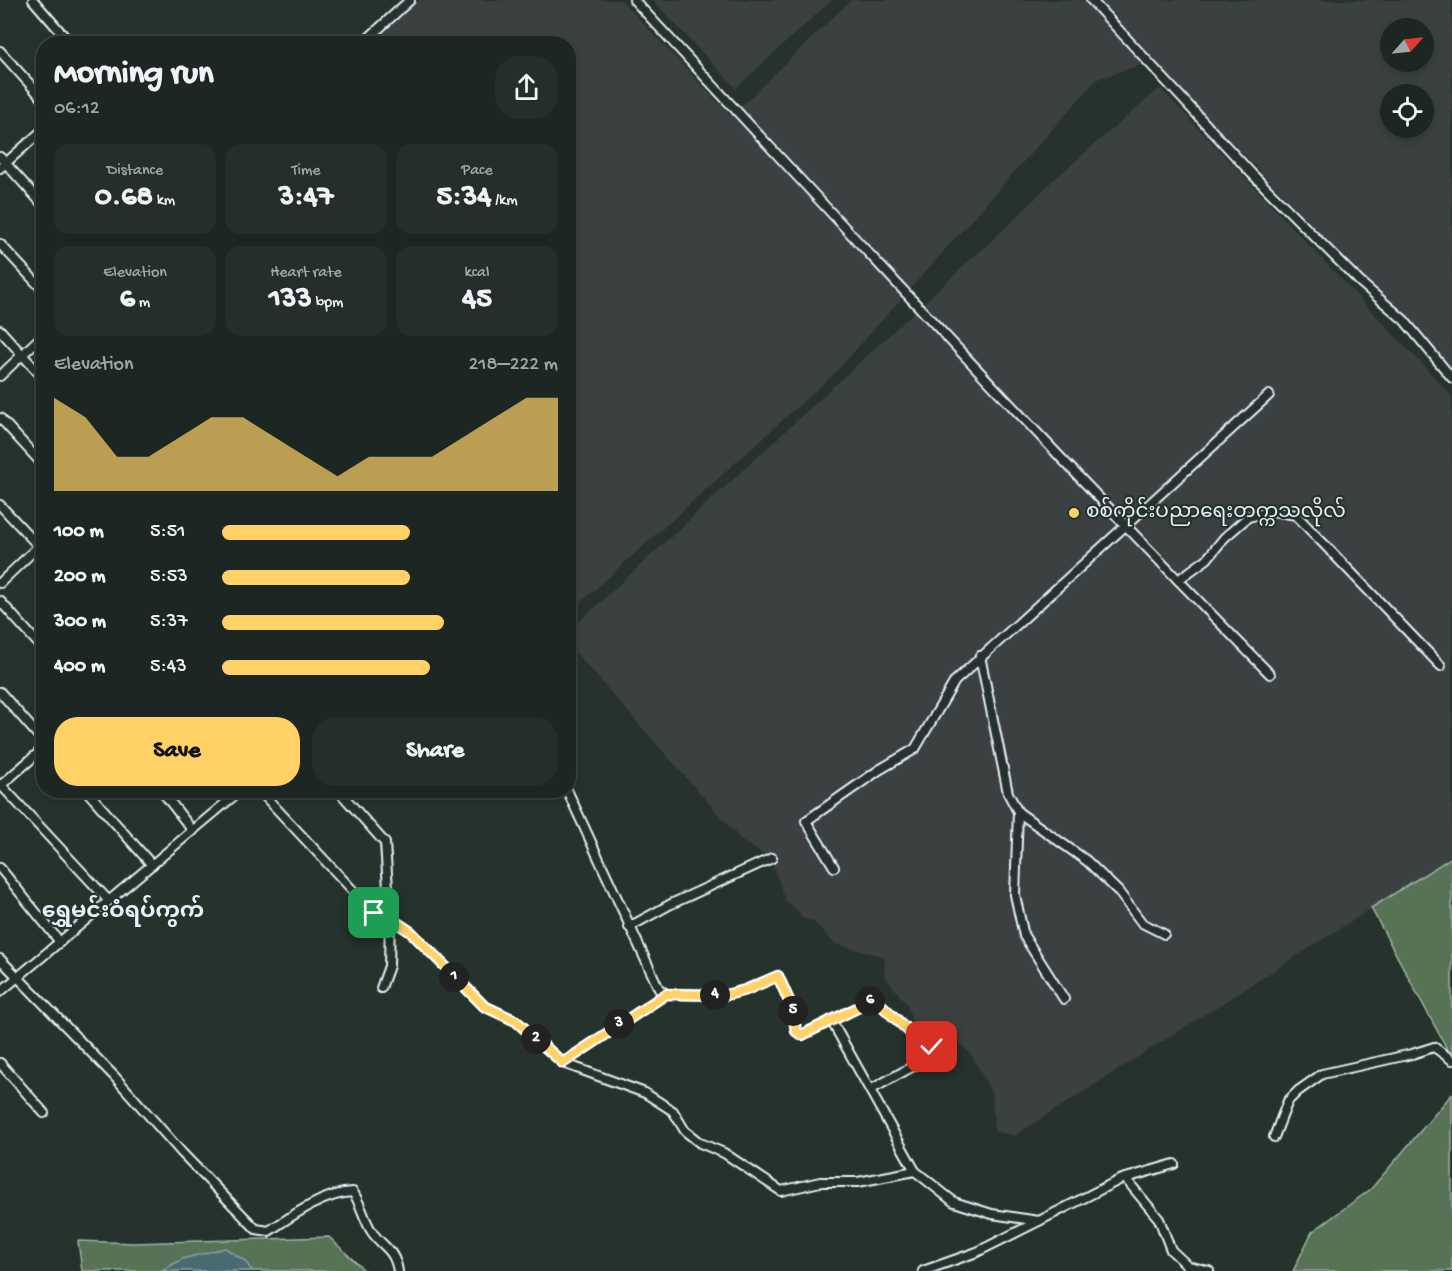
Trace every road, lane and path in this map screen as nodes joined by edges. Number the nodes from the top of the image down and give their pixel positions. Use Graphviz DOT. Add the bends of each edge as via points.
graph roads {
  1 [pos="33,0"];
  2 [pos="410,0"];
  3 [pos="634,0"];
  4 [pos="1091,0"];
  5 [pos="65,36"];
  6 [pos="371,36"];
  7 [pos="0,51"];
  8 [pos="36,91"];
  9 [pos="36,135"];
  10 [pos="2,163"];
  11 [pos="36,198"];
  12 [pos="0,244"];
  13 [pos="36,282"];
  14 [pos="0,330"];
  15 [pos="36,342"];
  16 [pos="22,355"];
  17 [pos="36,370"];
  18 [pos="0,376"];
  19 [pos="1452,378"];
  20 [pos="1269,395"];
  21 [pos="0,418"];
  22 [pos="36,457"];
  23 [pos="0,505"];
  24 [pos="1127,526"];
  25 [pos="36,540"];
  26 [pos="36,551"];
  27 [pos="1178,580"];
  28 [pos="0,583"];
  29 [pos="0,602"];
  30 [pos="36,641"];
  31 [pos="980,656"];
  32 [pos="1441,666"];
  33 [pos="1270,674"];
  34 [pos="0,692"];
  35 [pos="36,733"];
  36 [pos="36,755"];
  37 [pos="0,785"];
  38 [pos="93,798"];
  39 [pos="166,798"];
  40 [pos="232,798"];
  41 [pos="267,798"];
  42 [pos="345,798"];
  43 [pos="571,798"];
  44 [pos="1018,812"];
  45 [pos="193,831"];
  46 [pos="771,858"];
  47 [pos="152,865"];
  48 [pos="834,867"];
  49 [pos="0,868"];
  50 [pos="108,901"];
  51 [pos="390,918"];
  52 [pos="629,927"];
  53 [pos="1164,934"];
  54 [pos="60,942"];
  55 [pos="0,959"];
  56 [pos="17,978"];
  57 [pos="381,988"];
  58 [pos="0,992"];
  59 [pos="666,994"];
  60 [pos="1064,999"];
  61 [pos="831,1020"];
  62 [pos="1452,1060"];
  63 [pos="0,1063"];
  64 [pos="563,1063"];
  65 [pos="870,1090"];
  66 [pos="44,1113"];
  67 [pos="1274,1137"];
  68 [pos="1174,1164"];
  69 [pos="915,1171"];
  70 [pos="1125,1178"];
  71 [pos="1039,1221"];
  72 [pos="398,1271"];
  73 [pos="923,1271"];
  74 [pos="1209,1271"];
  1 -- 5 [label="street"];
  2 -- 6 [label="street"];
  3 -- 24 [label="street"];
  4 -- 19 [label="street" via="1252,174 1360,282 1404,320"];
  7 -- 8 [label="street"];
  9 -- 10 [label="street"];
  10 -- 11 [label="street"];
  12 -- 13 [label="street"];
  14 -- 16 [label="street"];
  15 -- 16 [label="street"];
  16 -- 17 [label="street"];
  16 -- 18 [label="street"];
  20 -- 24 [label="street"];
  21 -- 22 [label="street"];
  23 -- 25 [label="street"];
  24 -- 27 [label="street"];
  24 -- 31 [label="street"];
  26 -- 28 [label="street"];
  27 -- 32 [label="street" via="1207,560 1248,517 1273,512 1296,515"];
  27 -- 33 [label="street"];
  29 -- 30 [label="street"];
  31 -- 44 [label="street" via="1008,794"];
  31 -- 48 [label="street" via="955,681 915,749 806,821"];
  34 -- 35 [label="street"];
  36 -- 37 [label="street"];
  37 -- 50 [label="street"];
  38 -- 47 [label="street"];
  39 -- 45 [label="street"];
  40 -- 45 [label="street"];
  41 -- 51 [label="street" via="374,913"];
  42 -- 51 [label="street" via="385,843"];
  43 -- 52 [label="street"];
  44 -- 53 [label="street" via="1087,861 1118,891 1142,923"];
  44 -- 60 [label="street" via="1015,896 1024,936"];
  45 -- 47 [label="street"];
  46 -- 52 [label="street"];
  47 -- 50 [label="street"];
  49 -- 54 [label="street"];
  50 -- 54 [label="street"];
  51 -- 57 [label="street" via="389,966"];
  51 -- 64 [label="street" via="411,932 484,1006 516,1021"];
  52 -- 59 [label="street" via="659,989"];
  54 -- 56 [label="street"];
  55 -- 56 [label="street"];
  56 -- 58 [label="street"];
  56 -- 72 [label="street" via="256,1229 269,1231 304,1209 341,1192 353,1192 372,1232 397,1261"];
  59 -- 61 [label="street" via="726,995 778,976 793,1010 796,1031 802,1035"];
  59 -- 64 [label="street"];
  61 -- 65 [label="street"];
  61 -- 65 [label="street" via="875,999 915,1037 932,1047 928,1058"];
  62 -- 67 [label="street" via="1434,1047 1322,1074 1288,1101"];
  63 -- 66 [label="street"];
  64 -- 69 [label="street" via="645,1093 673,1111 685,1131 700,1143 724,1153 781,1191 820,1182 858,1182"];
  65 -- 69 [label="street"];
  68 -- 70 [label="street"];
  69 -- 71 [label="street" via="954,1202 992,1214"];
  70 -- 71 [label="street"];
  70 -- 74 [label="street" via="1159,1219 1171,1250 1188,1266"];
  71 -- 73 [label="street" via="977,1252"];
}
